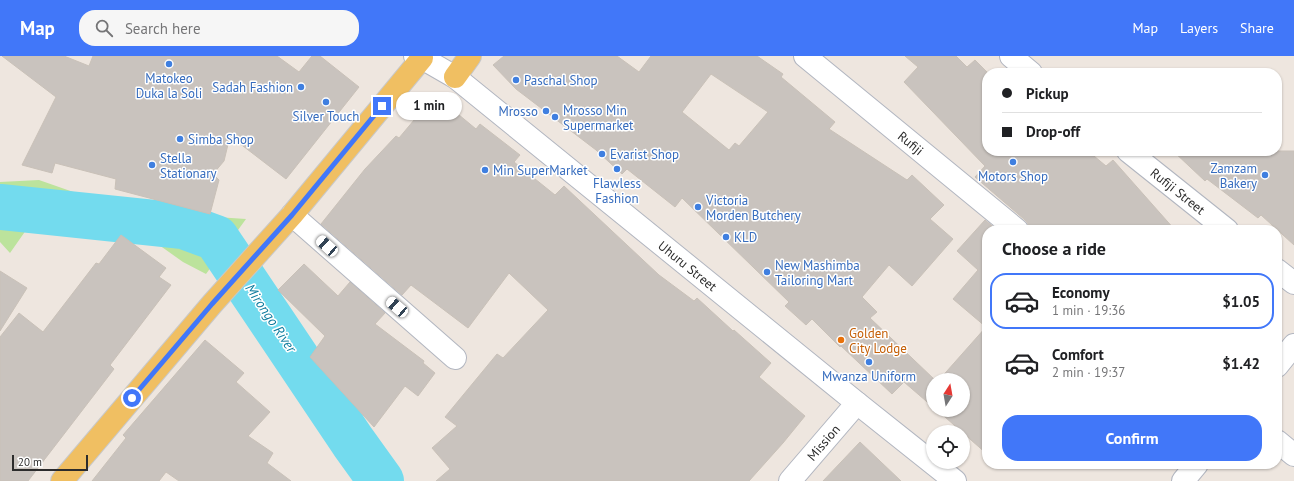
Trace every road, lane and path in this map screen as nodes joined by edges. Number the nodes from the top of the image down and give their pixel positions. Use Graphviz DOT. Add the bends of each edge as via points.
graph roads {
  1 [pos="470,56"];
  2 [pos="805,56"];
  3 [pos="1011,56"];
  4 [pos="419,57"];
  5 [pos="1025,68"];
  6 [pos="455,77"];
  7 [pos="1134,156"];
  8 [pos="292,215"];
  9 [pos="1011,225"];
  10 [pos="1221,225"];
  11 [pos="1282,274"];
  12 [pos="1294,283"];
  13 [pos="1294,345"];
  14 [pos="455,358"];
  15 [pos="1282,360"];
  16 [pos="858,403"];
  17 [pos="1282,446"];
  18 [pos="1294,455"];
  19 [pos="1193,469"];
  20 [pos="62,481"];
  21 [pos="790,481"];
  22 [pos="956,481"];
  23 [pos="1183,481"];
  1 -- 6 [label="main road"];
  2 -- 9 [label="street, Rufiji"];
  3 -- 5 [label="street"];
  4 -- 6 [label="street, Uhuru Street"];
  4 -- 8 [label="main road"];
  6 -- 16 [label="street, Uhuru Street"];
  7 -- 10 [label="street, Rufiji Street"];
  8 -- 14 [label="street"];
  8 -- 20 [label="main road" via="212,304"];
  11 -- 12 [label="street"];
  13 -- 15 [label="street"];
  16 -- 21 [label="street, Mission"];
  16 -- 22 [label="street, Uhuru Street"];
  17 -- 18 [label="street"];
  19 -- 23 [label="street"];
}
